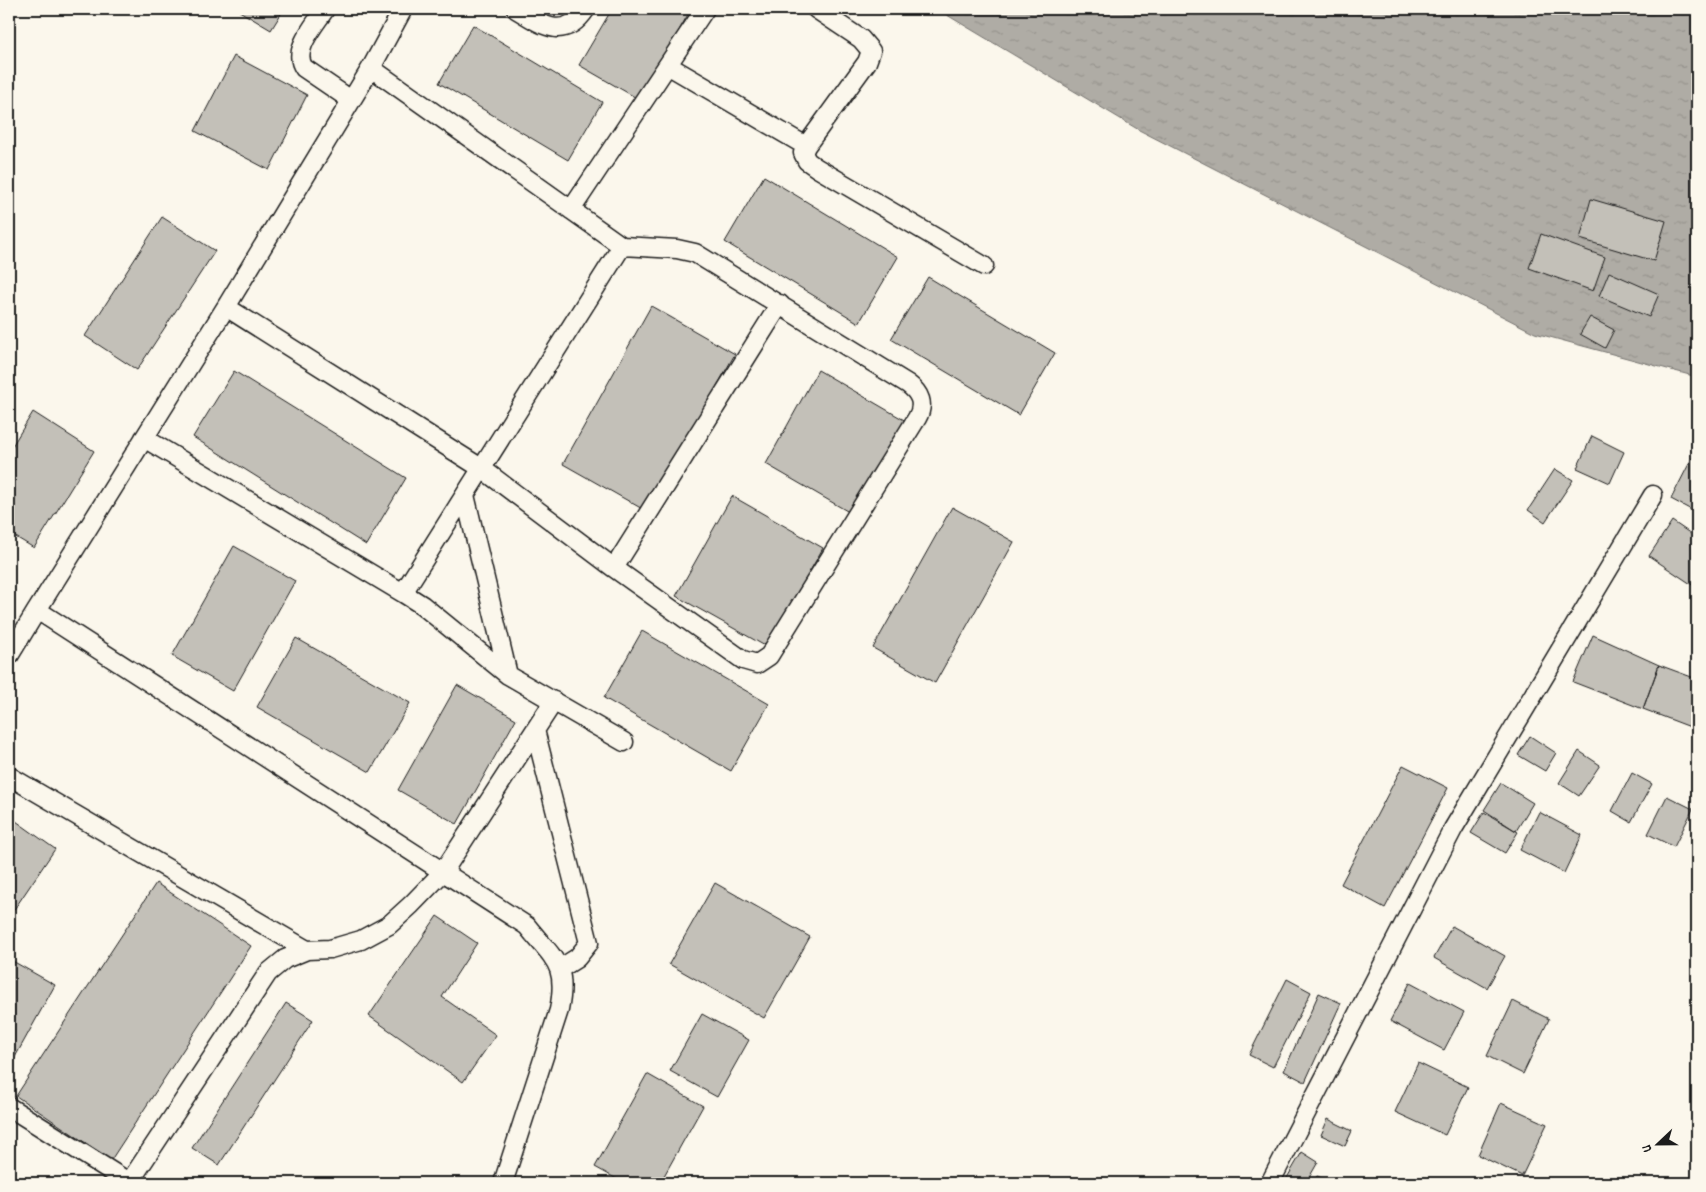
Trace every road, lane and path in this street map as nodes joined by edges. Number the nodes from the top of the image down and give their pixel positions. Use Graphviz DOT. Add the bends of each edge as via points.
graph roads {
  1 [pos="325,9"];
  2 [pos="403,9"];
  3 [pos="516,9"];
  4 [pos="586,9"];
  5 [pos="706,9"];
  6 [pos="816,9"];
  7 [pos="669,66"];
  8 [pos="371,68"];
  9 [pos="351,100"];
  10 [pos="806,146"];
  11 [pos="571,210"];
  12 [pos="622,246"];
  13 [pos="984,266"];
  14 [pos="780,304"];
  15 [pos="226,307"];
  16 [pos="144,438"];
  17 [pos="481,468"];
  18 [pos="465,495"];
  19 [pos="1653,495"];
  20 [pos="614,568"];
  21 [pos="403,593"];
  22 [pos="37,610"];
  23 [pos="9,656"];
  24 [pos="508,675"];
  25 [pos="554,701"];
  26 [pos="535,730"];
  27 [pos="624,742"];
  28 [pos="9,776"];
  29 [pos="443,872"];
  30 [pos="307,950"];
  31 [pos="561,968"];
  32 [pos="9,1107"];
  33 [pos="129,1183"];
  34 [pos="503,1183"];
  35 [pos="1270,1183"];
  1 -- 9 [label="lane" via="303,45 300,61 304,68"];
  2 -- 8 [label="lane"];
  3 -- 4 [label="lane" via="548,28 565,28 580,18"];
  5 -- 7 [label="lane"];
  6 -- 10 [label="lane" via="861,39 871,51 867,62"];
  7 -- 10 [label="lane"];
  7 -- 11 [label="lane"];
  8 -- 9 [label="lane"];
  8 -- 11 [label="lane"];
  9 -- 15 [label="lane"];
  10 -- 13 [label="lane" via="804,156 810,163"];
  11 -- 12 [label="lane"];
  12 -- 14 [label="lane" via="695,253"];
  12 -- 17 [label="lane"];
  14 -- 20 [label="lane"];
  14 -- 20 [label="lane" via="916,390 921,410 769,656 757,664 743,660"];
  15 -- 16 [label="lane"];
  15 -- 17 [label="lane"];
  16 -- 21 [label="lane"];
  16 -- 22 [label="lane"];
  17 -- 18 [label="lane"];
  17 -- 20 [label="lane"];
  18 -- 21 [label="lane"];
  18 -- 24 [label="lane"];
  19 -- 35 [label="lane" via="1453,829"];
  21 -- 24 [label="lane"];
  22 -- 23 [label="lane"];
  22 -- 29 [label="lane"];
  24 -- 25 [label="lane"];
  25 -- 26 [label="lane"];
  25 -- 27 [label="lane"];
  26 -- 29 [label="lane"];
  26 -- 31 [label="lane" via="589,943 577,958"];
  28 -- 30 [label="lane"];
  29 -- 30 [label="lane" via="389,925 361,940 330,949"];
  29 -- 31 [label="lane" via="526,926"];
  30 -- 33 [label="lane" via="286,959 268,973"];
  31 -- 34 [label="lane" via="563,990 559,1010"];
  32 -- 33 [label="lane"];
}
